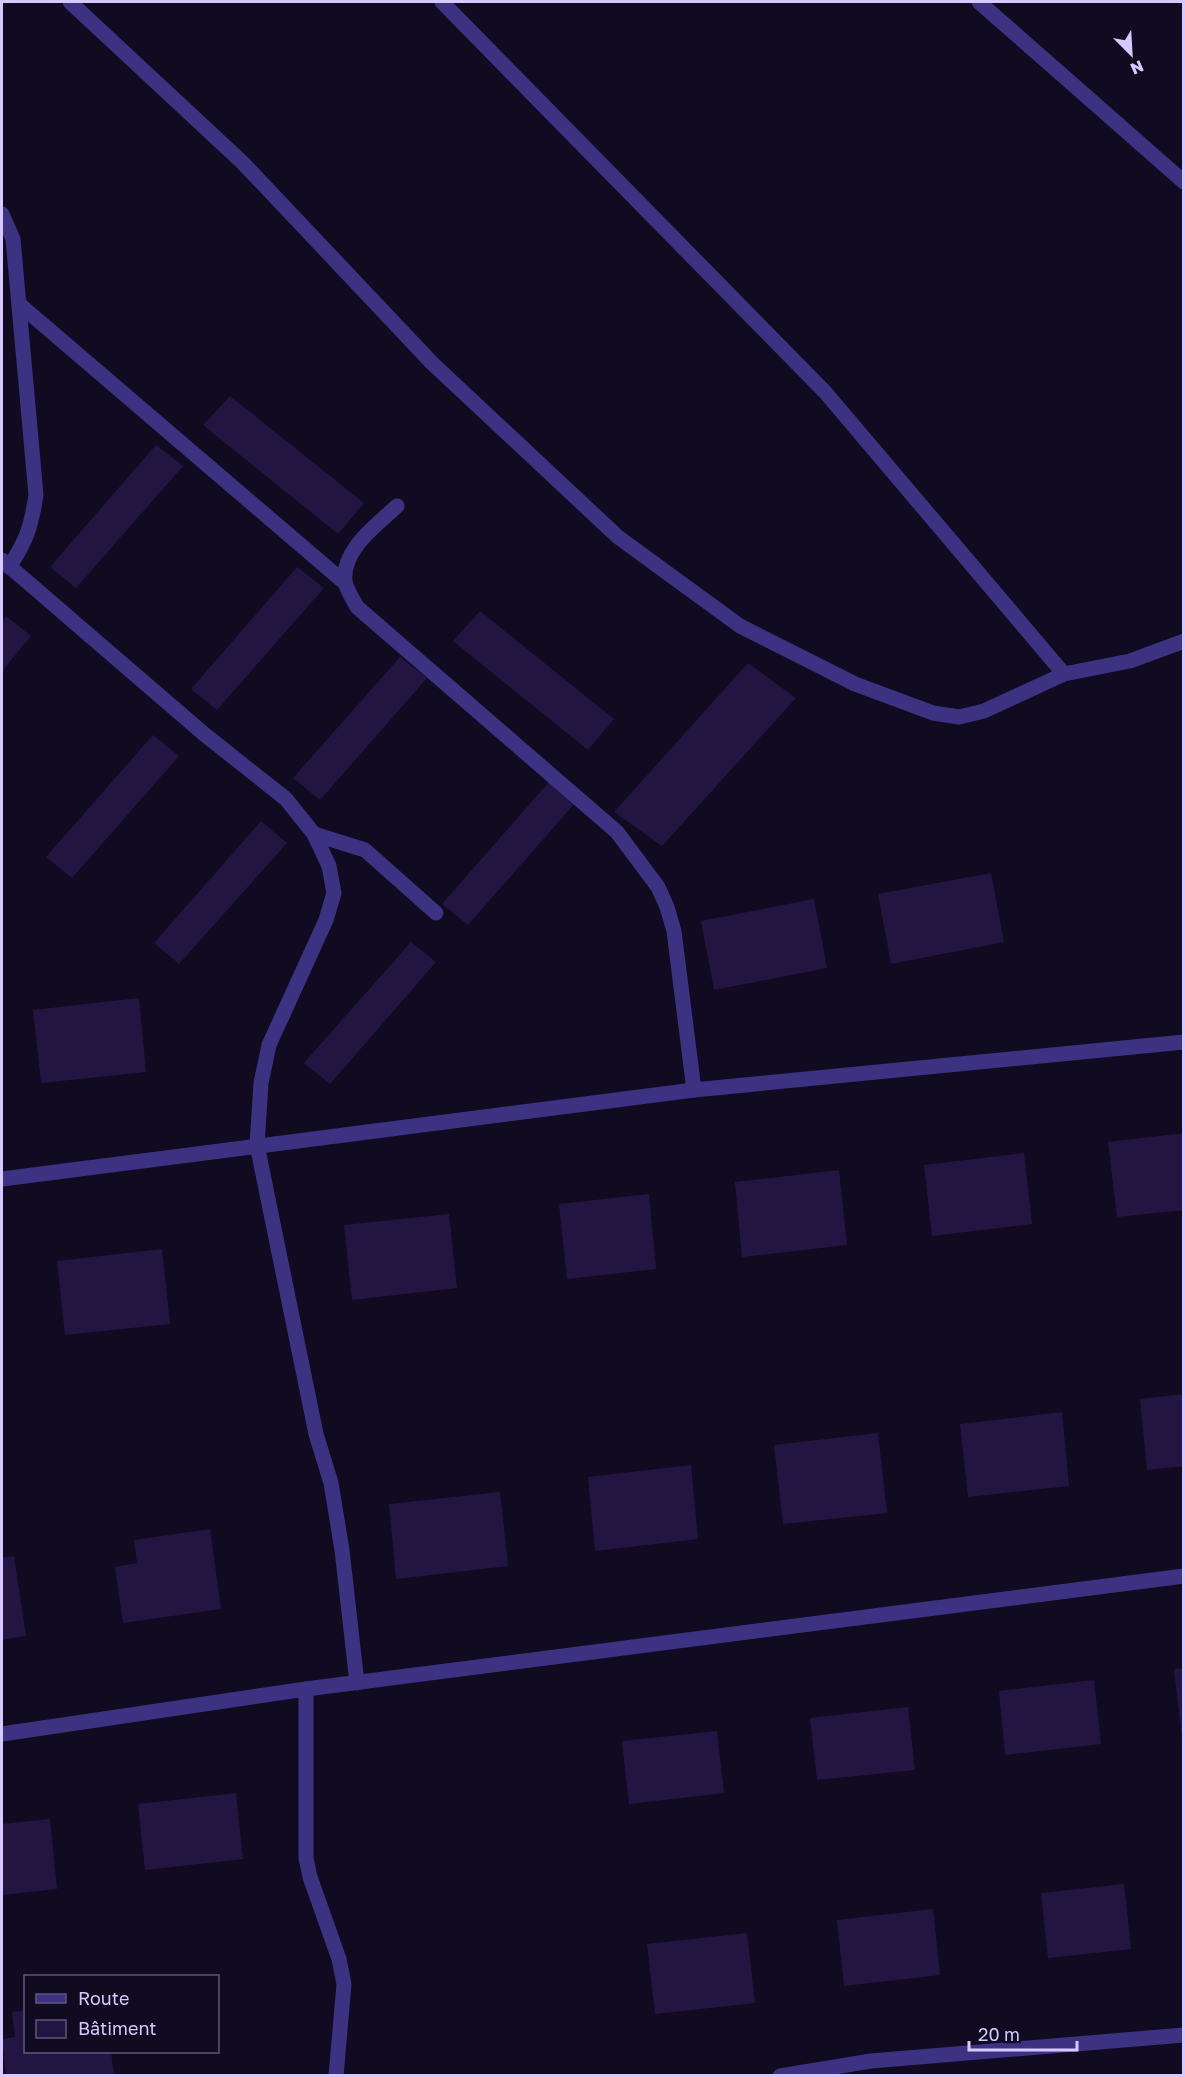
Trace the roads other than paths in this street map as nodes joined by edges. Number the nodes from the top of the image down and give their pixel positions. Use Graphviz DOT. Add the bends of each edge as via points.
graph roads {
  1 [pos="70,2"];
  2 [pos="442,2"];
  3 [pos="979,2"];
  4 [pos="1184,182"];
  5 [pos="2,214"];
  6 [pos="19,304"];
  7 [pos="398,506"];
  8 [pos="5,564"];
  9 [pos="345,583"];
  10 [pos="1184,641"];
  11 [pos="1064,674"];
  12 [pos="314,834"];
  13 [pos="435,913"];
  14 [pos="1184,1042"];
  15 [pos="694,1090"];
  16 [pos="256,1145"];
  17 [pos="2,1179"];
  18 [pos="1184,1576"];
  19 [pos="357,1683"];
  20 [pos="306,1689"];
  21 [pos="2,1734"];
  22 [pos="1184,2035"];
  23 [pos="336,2076"];
  24 [pos="780,2076"];
  1 -- 11 [label="street" via="243,163 432,363 618,537 740,626 855,684 933,713 959,717 984,711"];
  2 -- 11 [label="street" via="825,392"];
  3 -- 4 [label="street"];
  5 -- 6 [label="street" via="13,239"];
  6 -- 8 [label="street" via="36,495 24,544"];
  6 -- 9 [label="street"];
  7 -- 9 [label="street" via="346,561"];
  8 -- 12 [label="street" via="286,799"];
  9 -- 15 [label="street" via="357,607 617,831 658,887 674,931"];
  10 -- 11 [label="street" via="1130,661"];
  12 -- 13 [label="street" via="365,849"];
  12 -- 16 [label="street" via="329,866 334,893 326,920 269,1045 261,1083"];
  14 -- 15 [label="street"];
  15 -- 16 [label="street"];
  16 -- 17 [label="street"];
  16 -- 19 [label="street" via="316,1434 331,1483"];
  18 -- 19 [label="street"];
  19 -- 20 [label="street"];
  20 -- 21 [label="street"];
  20 -- 23 [label="street" via="306,1858 344,1984"];
  22 -- 24 [label="street" via="871,2061"];
}
